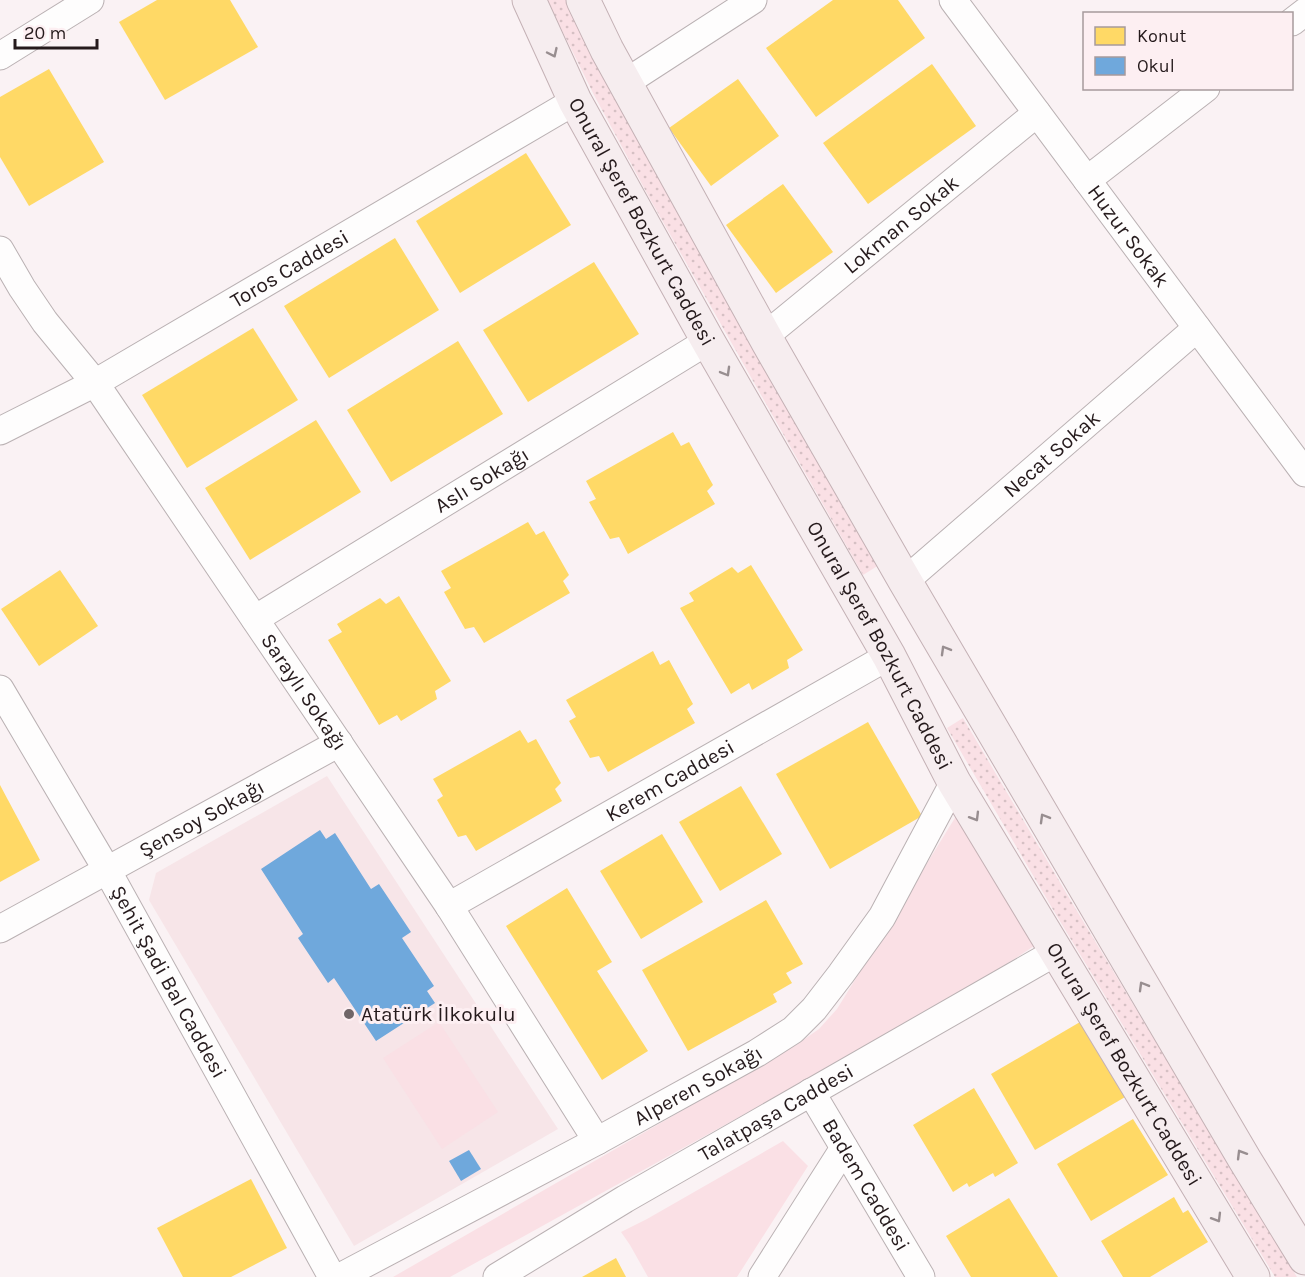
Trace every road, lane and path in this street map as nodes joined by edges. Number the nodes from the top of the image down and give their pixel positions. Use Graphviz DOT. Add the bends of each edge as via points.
graph roads {
  1 [pos="90,0"];
  2 [pos="529,0"];
  3 [pos="583,0"];
  4 [pos="753,0"];
  5 [pos="953,0"];
  6 [pos="1305,12"];
  7 [pos="1293,21"];
  8 [pos="0,56"];
  9 [pos="625,83"];
  10 [pos="1203,90"];
  11 [pos="575,101"];
  12 [pos="1037,113"];
  13 [pos="1087,180"];
  14 [pos="0,250"];
  15 [pos="1197,328"];
  16 [pos="765,336"];
  17 [pos="708,342"];
  18 [pos="95,383"];
  19 [pos="0,431"];
  20 [pos="1305,472"];
  21 [pos="905,581"];
  22 [pos="255,619"];
  23 [pos="890,656"];
  24 [pos="0,689"];
  25 [pos="339,743"];
  26 [pos="954,782"];
  27 [pos="107,870"];
  28 [pos="448,906"];
  29 [pos="0,929"];
  30 [pos="1056,952"];
  31 [pos="811,1092"];
  32 [pos="597,1142"];
  33 [pos="844,1148"];
  34 [pos="1305,1258"];
  35 [pos="332,1277"];
  36 [pos="340,1277"];
  37 [pos="497,1277"];
  38 [pos="762,1277"];
  39 [pos="921,1277"];
  40 [pos="1253,1277"];
  1 -- 8 [label="street"];
  2 -- 11 [label="main road, Onural Şeref Bozkurt Caddesi, one-way"];
  3 -- 9 [label="main road"];
  4 -- 9 [label="street"];
  5 -- 12 [label="street, Huzur Sokak"];
  6 -- 7 [label="street"];
  9 -- 16 [label="main road"];
  10 -- 13 [label="street"];
  11 -- 17 [label="main road, Onural Şeref Bozkurt Caddesi"];
  11 -- 18 [label="street, Toros Caddesi"];
  12 -- 13 [label="street, Huzur Sokak"];
  12 -- 16 [label="street, Lokman Sokak"];
  13 -- 15 [label="street, Huzur Sokak"];
  14 -- 18 [label="street, Saraylı Sokağı" via="45,322"];
  15 -- 20 [label="street, Huzur Sokak"];
  15 -- 21 [label="street, Necat Sokak"];
  16 -- 21 [label="main road"];
  17 -- 22 [label="street, Aslı Sokağı"];
  17 -- 23 [label="main road, Onural Şeref Bozkurt Caddesi, one-way"];
  18 -- 19 [label="street, Toros Caddesi"];
  18 -- 22 [label="street, Saraylı Sokağı"];
  34 -- 21 [label="main road, one-way"];
  22 -- 25 [label="street, Saraylı Sokağı"];
  23 -- 26 [label="main road, Onural Şeref Bozkurt Caddesi"];
  23 -- 28 [label="street, Kerem Caddesi"];
  24 -- 27 [label="street, Şehit Şadi Bal Caddesi"];
  25 -- 27 [label="street, Şensoy Sokağı"];
  25 -- 28 [label="street, Saraylı Sokağı"];
  26 -- 30 [label="main road, Onural Şeref Bozkurt Caddesi, one-way"];
  26 -- 32 [label="street, Alperen Sokağı" via="882,917 814,1009 793,1030 757,1053"];
  27 -- 29 [label="street, Şensoy Sokağı"];
  27 -- 35 [label="street, Şehit Şadi Bal Caddesi"];
  28 -- 32 [label="street, Saraylı Sokağı"];
  30 -- 31 [label="street, Talatpaşa Caddesi"];
  30 -- 40 [label="main road, Onural Şeref Bozkurt Caddesi, one-way"];
  31 -- 33 [label="street, Badem Caddesi"];
  31 -- 37 [label="street, Talatpaşa Caddesi"];
  32 -- 36 [label="street, Alperen Sokağı"];
  33 -- 38 [label="street"];
  33 -- 39 [label="street, Badem Caddesi"];
}
